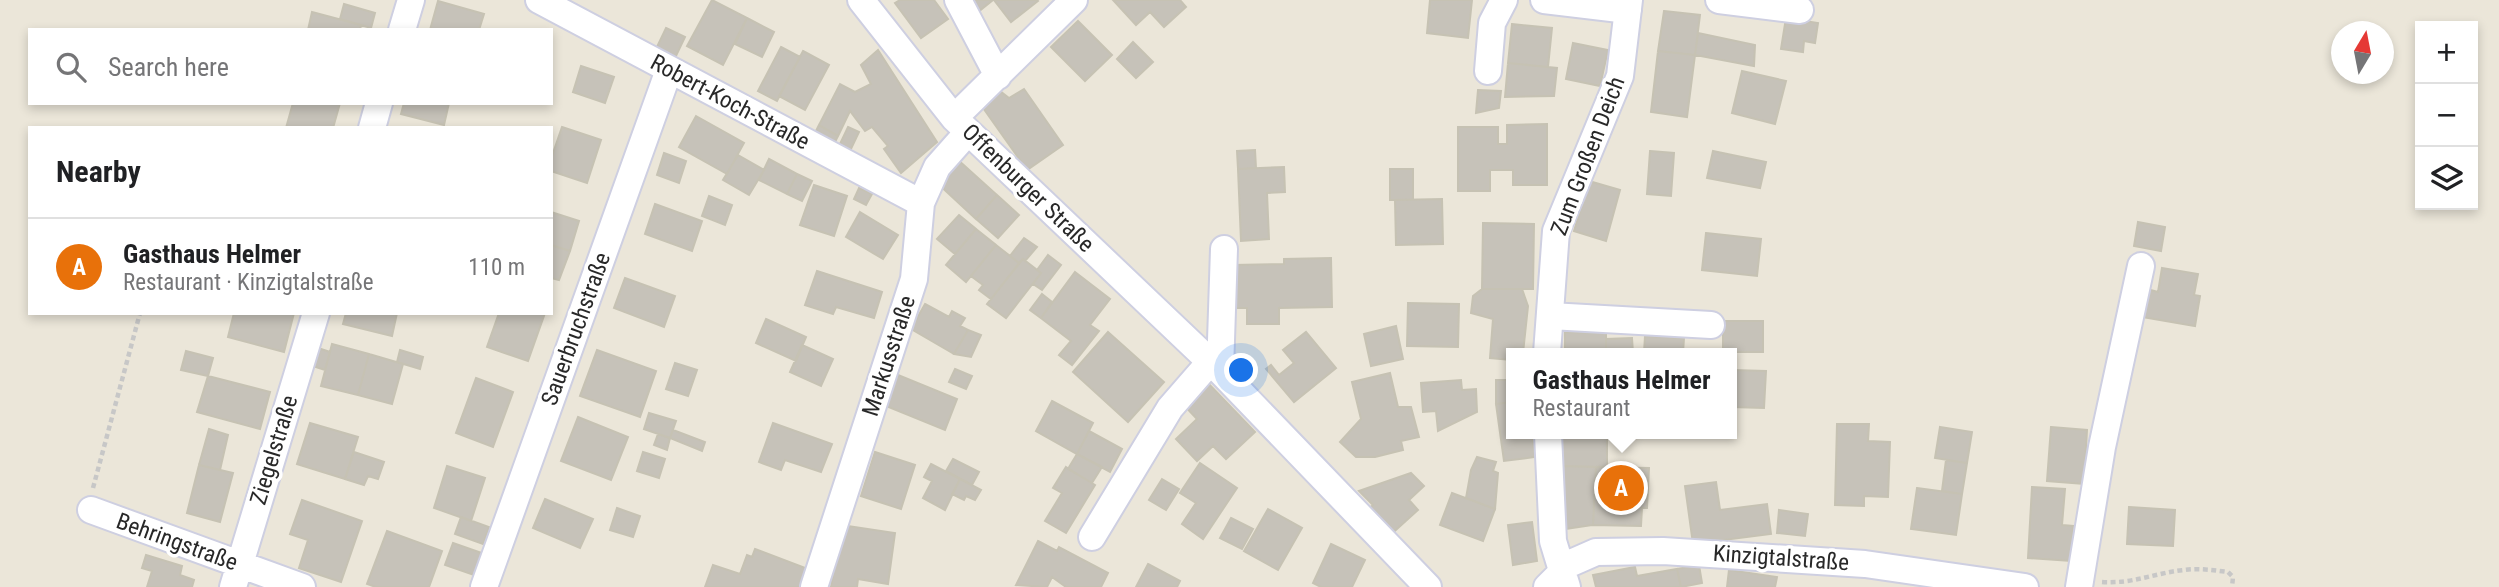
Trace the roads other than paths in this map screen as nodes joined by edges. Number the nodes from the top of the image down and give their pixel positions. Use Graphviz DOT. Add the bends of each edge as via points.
graph roads {
  1 [pos="411,0"];
  2 [pos="539,0"];
  3 [pos="861,0"];
  4 [pos="958,0"];
  5 [pos="1074,0"];
  6 [pos="1504,0"];
  7 [pos="1544,0"];
  8 [pos="1719,0"];
  9 [pos="1628,5"];
  10 [pos="1800,10"];
  11 [pos="403,28"];
  12 [pos="668,71"];
  13 [pos="1488,71"];
  14 [pos="998,76"];
  15 [pos="378,105"];
  16 [pos="961,125"];
  17 [pos="373,126"];
  18 [pos="921,203"];
  19 [pos="1224,248"];
  20 [pos="2141,266"];
  21 [pos="315,315"];
  22 [pos="1550,316"];
  23 [pos="1711,325"];
  24 [pos="1547,348"];
  25 [pos="1215,366"];
  26 [pos="1548,439"];
  27 [pos="91,510"];
  28 [pos="1092,537"];
  29 [pos="236,576"];
  30 [pos="1558,582"];
  31 [pos="2079,583"];
  32 [pos="302,587"];
  33 [pos="484,587"];
  34 [pos="814,587"];
  35 [pos="1428,587"];
  36 [pos="2025,587"];
  1 -- 11 [label="street"];
  2 -- 12 [label="street, Robert-Koch-Straße"];
  3 -- 16 [label="street, Offenburger Straße"];
  4 -- 14 [label="street"];
  5 -- 14 [label="street, Markusstraße"];
  6 -- 13 [label="street" via="1492,23"];
  7 -- 9 [label="street"];
  8 -- 10 [label="street"];
  9 -- 22 [label="street, Zum Großen Deich" via="1620,76 1556,231"];
  12 -- 18 [label="street, Robert-Koch-Straße"];
  12 -- 33 [label="street, Sauerbruchstraße"];
  14 -- 16 [label="street, Markusstraße"];
  15 -- 17 [label="street"];
  16 -- 18 [label="street, Markusstraße"];
  16 -- 25 [label="street, Offenburger Straße"];
  18 -- 34 [label="street, Markusstraße" via="914,279"];
  19 -- 25 [label="street"];
  20 -- 31 [label="street" via="2102,447"];
  21 -- 29 [label="street, Ziegelstraße"];
  22 -- 23 [label="street"];
  22 -- 24 [label="street, Zum Großen Deich"];
  25 -- 28 [label="street" via="1170,408"];
  25 -- 35 [label="street, Offenburger Straße"];
  26 -- 30 [label="street"];
  27 -- 29 [label="street, Behringstraße"];
  29 -- 32 [label="street, Behringstraße"];
  30 -- 36 [label="street, Kinzigtalstraße" via="1581,557 1596,552 1663,551 1865,564"];
}
